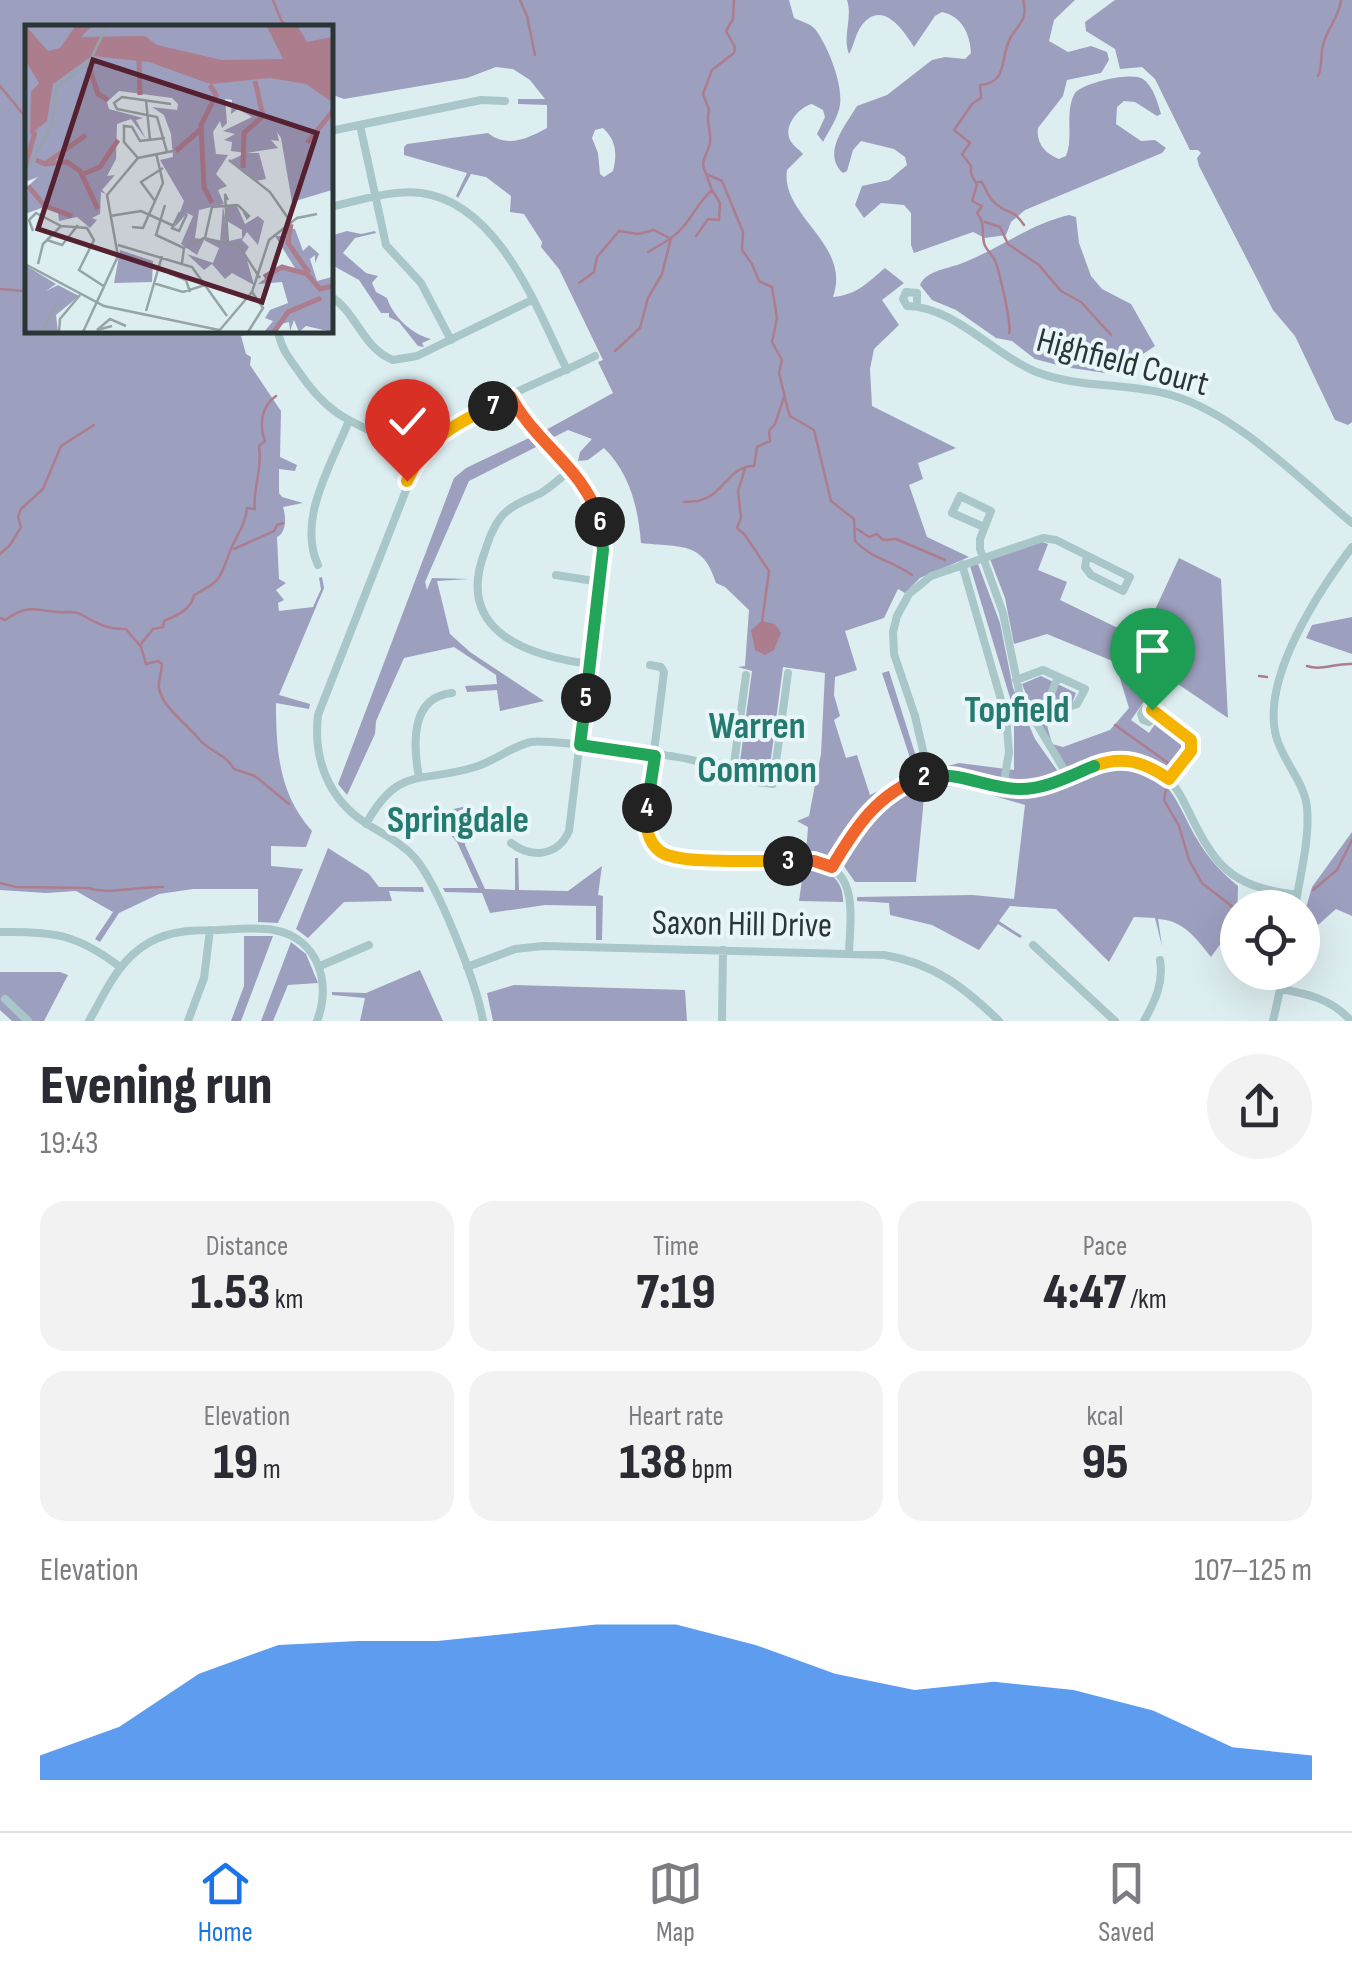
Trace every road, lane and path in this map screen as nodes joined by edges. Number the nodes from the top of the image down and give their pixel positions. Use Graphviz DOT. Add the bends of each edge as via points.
graph roads {
  1 [pos="505,101"];
  2 [pos="360,125"];
  3 [pos="332,131"];
  4 [pos="375,198"];
  5 [pos="332,207"];
  6 [pos="332,298"];
  7 [pos="532,300"];
  8 [pos="918,304"];
  9 [pos="279,332"];
  10 [pos="451,340"];
  11 [pos="595,356"];
  12 [pos="567,370"];
  13 [pos="511,397"];
  14 [pos="348,422"];
  15 [pos="419,457"];
  16 [pos="571,468"];
  17 [pos="1352,523"];
  18 [pos="984,527"];
  19 [pos="1352,547"];
  20 [pos="1087,556"];
  21 [pos="983,557"];
  22 [pos="962,564"];
  23 [pos="318,566"];
  24 [pos="556,576"];
  25 [pos="600,582"];
  26 [pos="590,664"];
  27 [pos="650,665"];
  28 [pos="788,672"];
  29 [pos="746,675"];
  30 [pos="1058,677"];
  31 [pos="1016,680"];
  32 [pos="452,693"];
  33 [pos="1158,714"];
  34 [pos="580,745"];
  35 [pos="655,756"];
  36 [pos="734,766"];
  37 [pos="929,776"];
  38 [pos="1068,776"];
  39 [pos="419,777"];
  40 [pos="1169,779"];
  41 [pos="1003,787"];
  42 [pos="366,824"];
  43 [pos="511,843"];
  44 [pos="832,867"];
  45 [pos="1271,890"];
  46 [pos="1297,890"];
  47 [pos="210,930"];
  48 [pos="0,932"];
  49 [pos="369,945"];
  50 [pos="1033,945"];
  51 [pos="723,950"];
  52 [pos="849,954"];
  53 [pos="1160,960"];
  54 [pos="320,966"];
  55 [pos="120,967"];
  56 [pos="467,967"];
  57 [pos="1281,990"];
  58 [pos="1289,990"];
  59 [pos="5,999"];
  60 [pos="28,1021"];
  61 [pos="90,1021"];
  62 [pos="188,1021"];
  63 [pos="318,1021"];
  64 [pos="484,1021"];
  65 [pos="722,1021"];
  66 [pos="999,1021"];
  67 [pos="1115,1021"];
  68 [pos="1144,1021"];
  69 [pos="1273,1021"];
  70 [pos="1351,1021"];
  1 -- 2 [label="street" via="480,100"];
  2 -- 3 [label="street"];
  2 -- 4 [label="street"];
  4 -- 5 [label="street"];
  4 -- 7 [label="street" via="422,193 464,209 488,231"];
  4 -- 10 [label="street" via="386,245 421,283"];
  6 -- 10 [label="street" via="386,358 409,359"];
  7 -- 10 [label="street"];
  7 -- 12 [label="street"];
  8 -- 17 [label="street, Highfield Court" via="1049,376 1165,393 1202,406"];
  9 -- 14 [label="street" via="316,396"];
  11 -- 12 [label="street"];
  12 -- 13 [label="street"];
  13 -- 15 [label="street" via="450,428"];
  13 -- 16 [label="street" via="526,423"];
  14 -- 15 [label="street"];
  14 -- 23 [label="street" via="314,513"];
  15 -- 42 [label="street" via="318,715 316,743 326,780"];
  16 -- 25 [label="street" via="600,524"];
  16 -- 26 [label="street" via="504,514 476,586 487,617 508,638 544,657"];
  18 -- 18 [label="street" via="991,511 960,496 952,512"];
  18 -- 21 [label="street"];
  19 -- 46 [label="street" via="1274,691 1277,740 1307,811"];
  20 -- 20 [label="street" via="1130,578 1124,590 1087,572"];
  20 -- 21 [label="street" via="1042,538"];
  21 -- 22 [label="street"];
  21 -- 31 [label="street" via="1004,614"];
  22 -- 37 [label="street" via="912,591 893,632"];
  22 -- 41 [label="street" via="1006,716"];
  24 -- 25 [label="street"];
  25 -- 26 [label="street"];
  26 -- 34 [label="street"];
  27 -- 35 [label="street" via="664,672"];
  28 -- 36 [label="street" via="773,784 732,779"];
  29 -- 36 [label="street"];
  30 -- 30 [label="street" via="1085,688 1077,704 1054,712 1048,704"];
  30 -- 31 [label="street" via="1044,670"];
  31 -- 38 [label="street"];
  32 -- 39 [label="street" via="437,695 424,709 414,741"];
  33 -- 40 [label="street" via="1191,740 1191,751"];
  34 -- 35 [label="street"];
  34 -- 39 [label="street" via="530,742 478,766"];
  34 -- 43 [label="street" via="562,843 533,853"];
  35 -- 36 [label="street"];
  35 -- 44 [label="street" via="646,824 659,850 685,859 814,861"];
  37 -- 41 [label="street"];
  37 -- 44 [label="street" via="874,806"];
  38 -- 40 [label="street" via="1125,760"];
  38 -- 41 [label="street" via="1030,788"];
  39 -- 42 [label="street" via="392,788"];
  40 -- 45 [label="street" via="1219,866"];
  42 -- 56 [label="street" via="406,849 425,872"];
  44 -- 52 [label="street" via="848,887"];
  47 -- 54 [label="street" via="286,933"];
  47 -- 55 [label="street" via="152,941"];
  47 -- 62 [label="street" via="204,978"];
  48 -- 55 [label="street" via="60,934 87,943"];
  49 -- 54 [label="street"];
  50 -- 67 [label="street"];
  51 -- 52 [label="street, Saxon Hill Drive"];
  51 -- 56 [label="street, Saxon Hill Drive" via="528,946"];
  51 -- 65 [label="street"];
  52 -- 66 [label="street, Saxon Hill Drive" via="906,959 937,971"];
  53 -- 68 [label="street" via="1158,993"];
  54 -- 63 [label="street" via="324,994"];
  55 -- 61 [label="street"];
  56 -- 64 [label="street"];
  57 -- 69 [label="street"];
  58 -- 70 [label="street" via="1334,1005"];
  59 -- 60 [label="street"];
}
